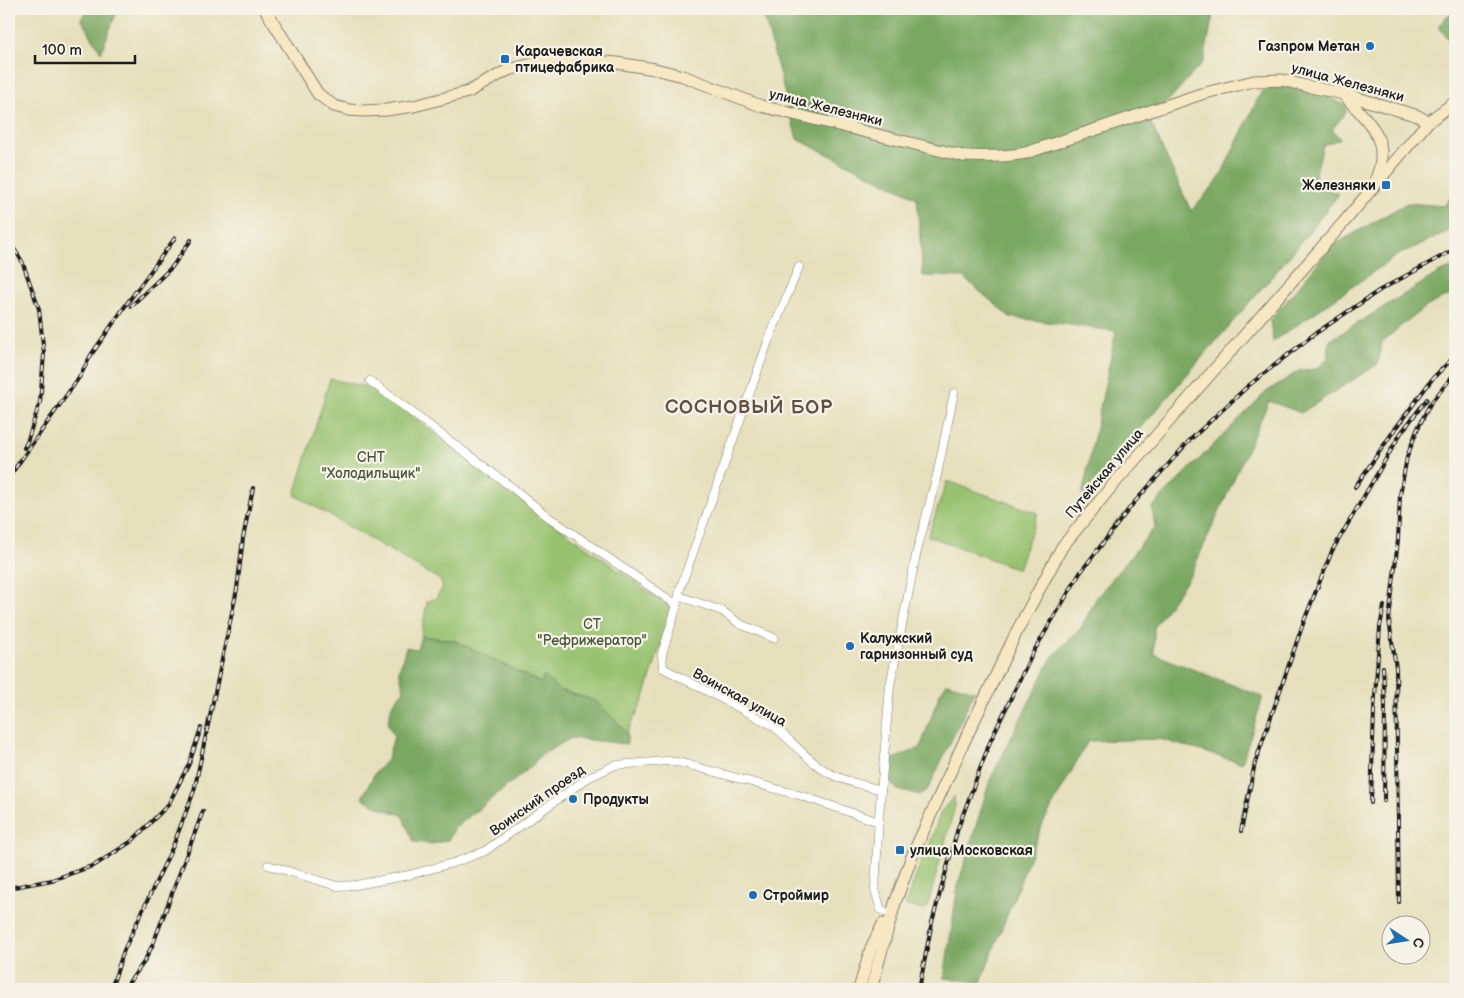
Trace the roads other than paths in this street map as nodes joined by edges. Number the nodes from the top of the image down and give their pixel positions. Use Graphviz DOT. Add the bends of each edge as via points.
graph roads {
  1 [pos="265,9"];
  2 [pos="1344,94"];
  3 [pos="1455,102"];
  4 [pos="1428,122"];
  5 [pos="1374,186"];
  6 [pos="799,267"];
  7 [pos="370,381"];
  8 [pos="954,393"];
  9 [pos="679,596"];
  10 [pos="677,605"];
  11 [pos="774,638"];
  12 [pos="881,790"];
  13 [pos="879,822"];
  14 [pos="268,865"];
  15 [pos="895,903"];
  16 [pos="888,913"];
  17 [pos="858,989"];
  18 [pos="871,989"];
  1 -- 2 [label="street, улица Железняки" via="318,94 334,106 356,111 386,110 441,100 468,92 508,70 552,59 584,60 655,69 683,76 761,106 963,156 981,157 1026,153 1201,94 1254,81 1282,80"];
  2 -- 4 [label="street, улица Железняки" via="1418,116"];
  2 -- 5 [label="street" via="1378,137 1382,160"];
  3 -- 4 [label="street, Путейская улица"];
  4 -- 5 [label="street, Путейская улица"];
  5 -- 15 [label="street, Путейская улица" via="1118,478 1062,547 1018,628 962,744 912,856"];
  6 -- 9 [label="street" via="766,349"];
  7 -- 10 [label="street" via="547,516"];
  8 -- 12 [label="street" via="916,555 890,686"];
  9 -- 10 [label="street"];
  9 -- 11 [label="street" via="722,611 740,624"];
  10 -- 12 [label="street, Воинская улица" via="662,654 663,668 782,732 829,773"];
  12 -- 13 [label="street"];
  13 -- 14 [label="street, Воинский проезд" via="802,796 668,761 615,765 586,779 485,851 408,875 337,886"];
  13 -- 16 [label="street" via="875,890 880,910"];
  15 -- 16 [label="street, Путейская улица"];
  15 -- 18 [label="street, Путейская улица"];
  16 -- 17 [label="street, Путейская улица" via="871,948"];
}
